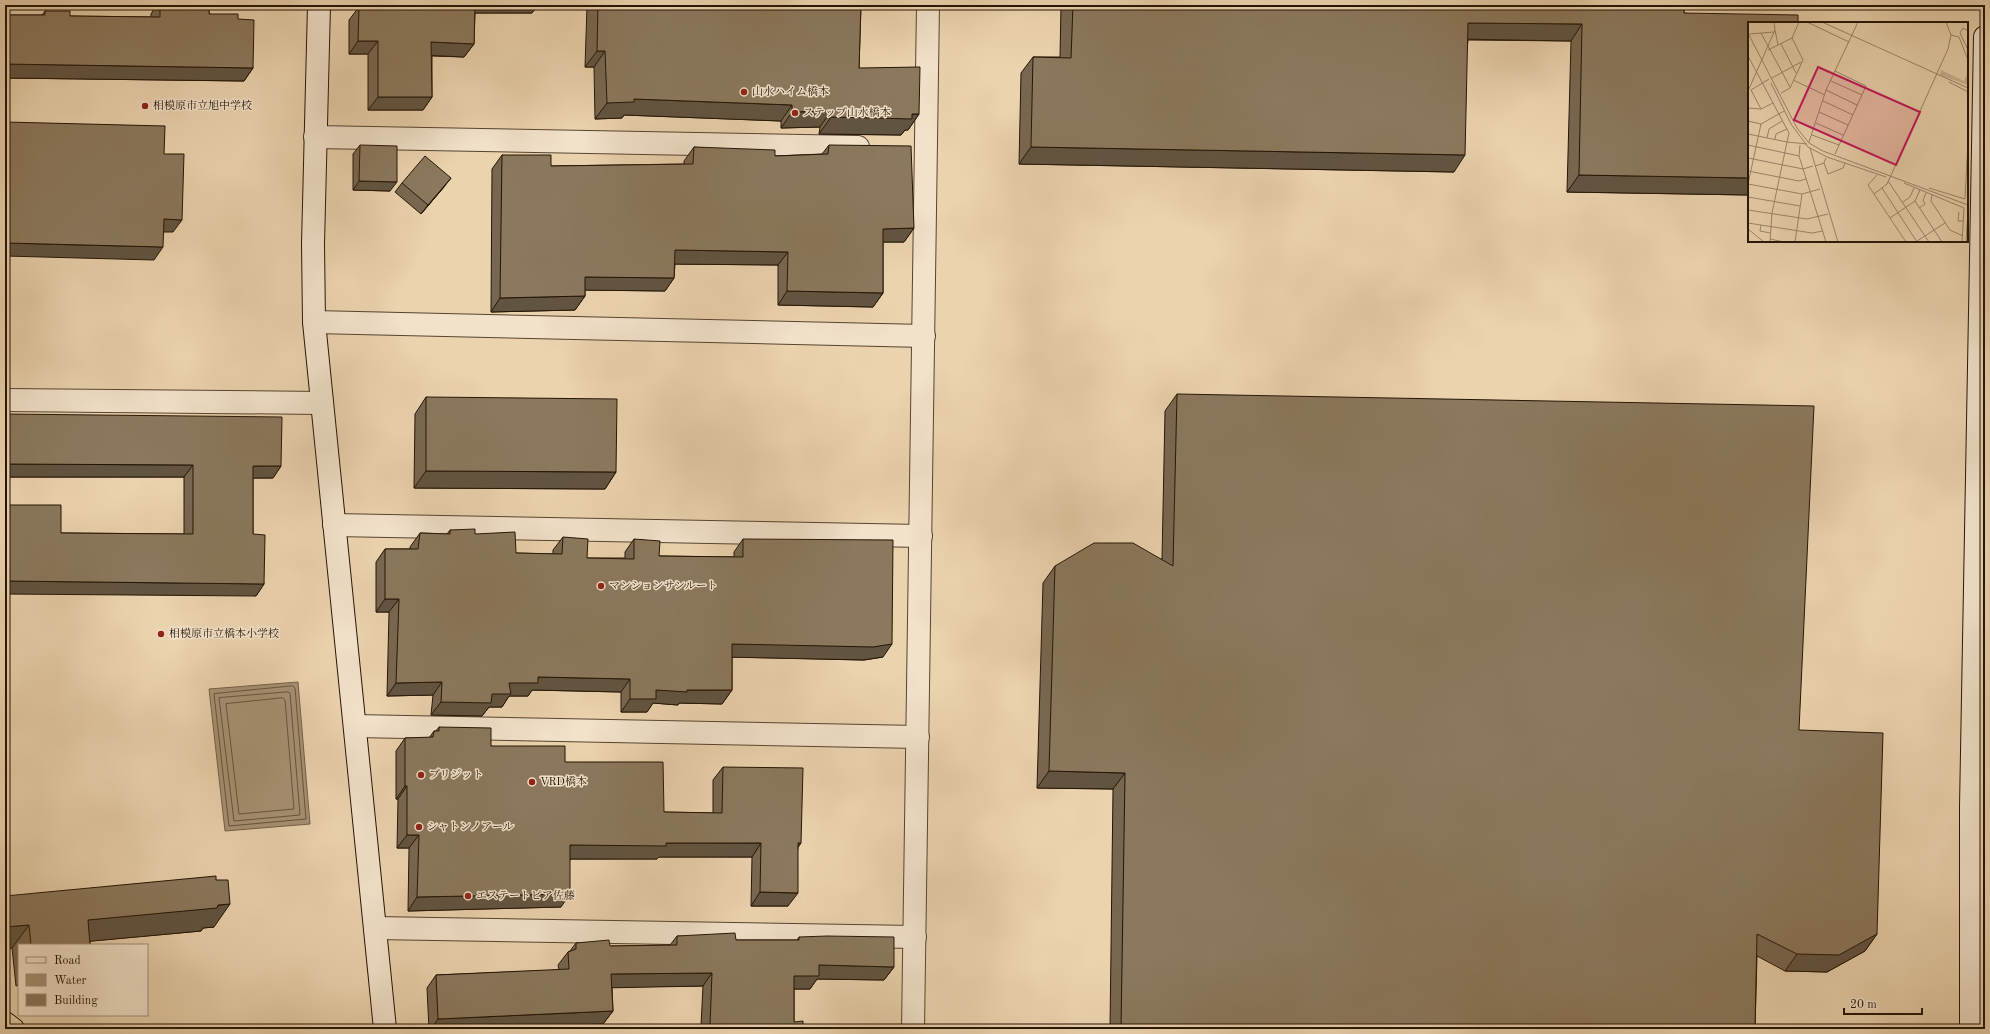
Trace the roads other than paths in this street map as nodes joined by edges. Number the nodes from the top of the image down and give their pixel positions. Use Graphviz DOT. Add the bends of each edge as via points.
graph roads {
  1 [pos="319,5"];
  2 [pos="928,5"];
  3 [pos="1985,36"];
  4 [pos="315,137"];
  5 [pos="880,148"];
  6 [pos="904,148"];
  7 [pos="927,148"];
  8 [pos="314,322"];
  9 [pos="924,336"];
  10 [pos="5,400"];
  11 [pos="322,403"];
  12 [pos="334,525"];
  13 [pos="921,536"];
  14 [pos="354,726"];
  15 [pos="918,737"];
  16 [pos="376,928"];
  17 [pos="915,937"];
  18 [pos="5,1023"];
  19 [pos="12,1029"];
  20 [pos="385,1029"];
  21 [pos="913,1029"];
  22 [pos="1971,1029"];
  1 -- 4 [label="street"];
  2 -- 7 [label="street"];
  3 -- 22 [label="street" via="1971,807"];
  4 -- 5 [label="street"];
  4 -- 8 [label="street"];
  6 -- 7 [label="street"];
  7 -- 9 [label="street"];
  8 -- 9 [label="street"];
  8 -- 11 [label="street"];
  9 -- 13 [label="street"];
  10 -- 11 [label="street"];
  11 -- 12 [label="street"];
  12 -- 13 [label="street"];
  12 -- 14 [label="street"];
  13 -- 15 [label="street"];
  14 -- 15 [label="street"];
  14 -- 16 [label="street"];
  15 -- 17 [label="street"];
  16 -- 17 [label="street"];
  16 -- 20 [label="street"];
  17 -- 21 [label="street"];
  18 -- 19 [label="highway"];
}
